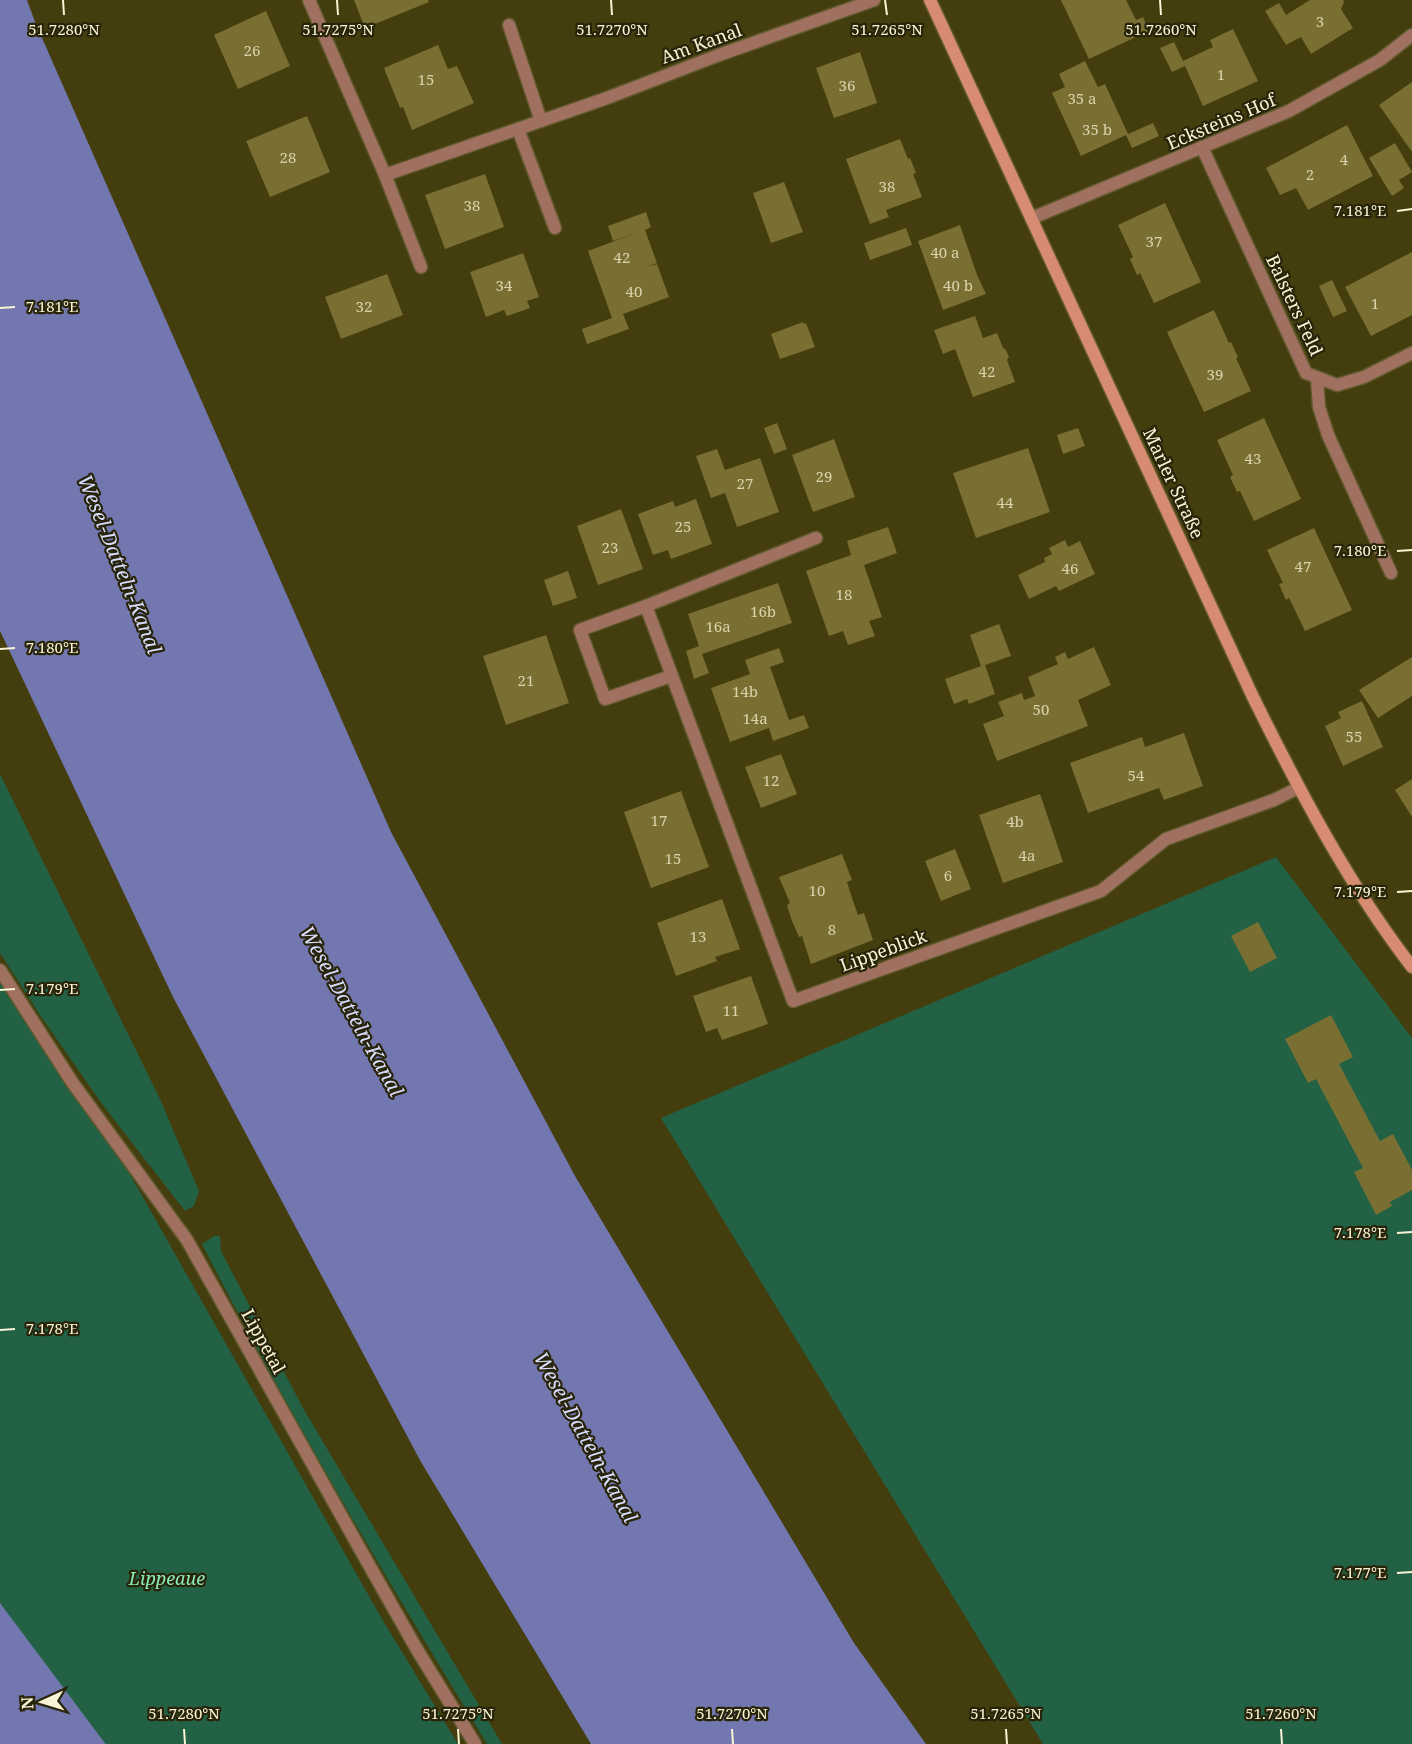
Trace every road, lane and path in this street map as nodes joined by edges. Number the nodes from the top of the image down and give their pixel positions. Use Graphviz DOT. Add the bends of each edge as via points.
graph roads {
  1 [pos="309,0"];
  2 [pos="874,0"];
  3 [pos="930,0"];
  4 [pos="509,25"];
  5 [pos="1412,35"];
  6 [pos="541,121"];
  7 [pos="518,129"];
  8 [pos="1202,147"];
  9 [pos="385,175"];
  10 [pos="1032,218"];
  11 [pos="555,228"];
  12 [pos="421,267"];
  13 [pos="1412,353"];
  14 [pos="1317,378"];
  15 [pos="816,538"];
  16 [pos="1391,573"];
  17 [pos="646,606"];
  18 [pos="670,676"];
  19 [pos="1298,788"];
  20 [pos="1412,967"];
  21 [pos="0,970"];
  22 [pos="475,1744"];
  1 -- 9 [label="street"];
  2 -- 6 [label="street, Am Kanal"];
  3 -- 10 [label="main road, Marler Straße"];
  4 -- 6 [label="street"];
  5 -- 8 [label="street, Ecksteins Hof" via="1380,60 1289,111"];
  6 -- 7 [label="street, Am Kanal"];
  7 -- 9 [label="street, Am Kanal"];
  7 -- 11 [label="street"];
  8 -- 10 [label="street, Ecksteins Hof"];
  8 -- 14 [label="street, Balsters Feld" via="1306,373"];
  9 -- 12 [label="street"];
  10 -- 19 [label="main road, Marler Straße"];
  13 -- 14 [label="street, Balsters Feld" via="1364,377 1337,385"];
  14 -- 16 [label="street" via="1319,407 1328,435"];
  15 -- 17 [label="street"];
  17 -- 18 [label="street, Lippeblick"];
  17 -- 18 [label="street" via="580,630 605,699"];
  18 -- 19 [label="street, Lippeblick" via="793,1001 1101,891 1166,839"];
  19 -- 20 [label="main road, Marler Straße" via="1334,851"];
  21 -- 22 [label="street, Lippetal" via="72,1082 187,1240 416,1648"];
}
